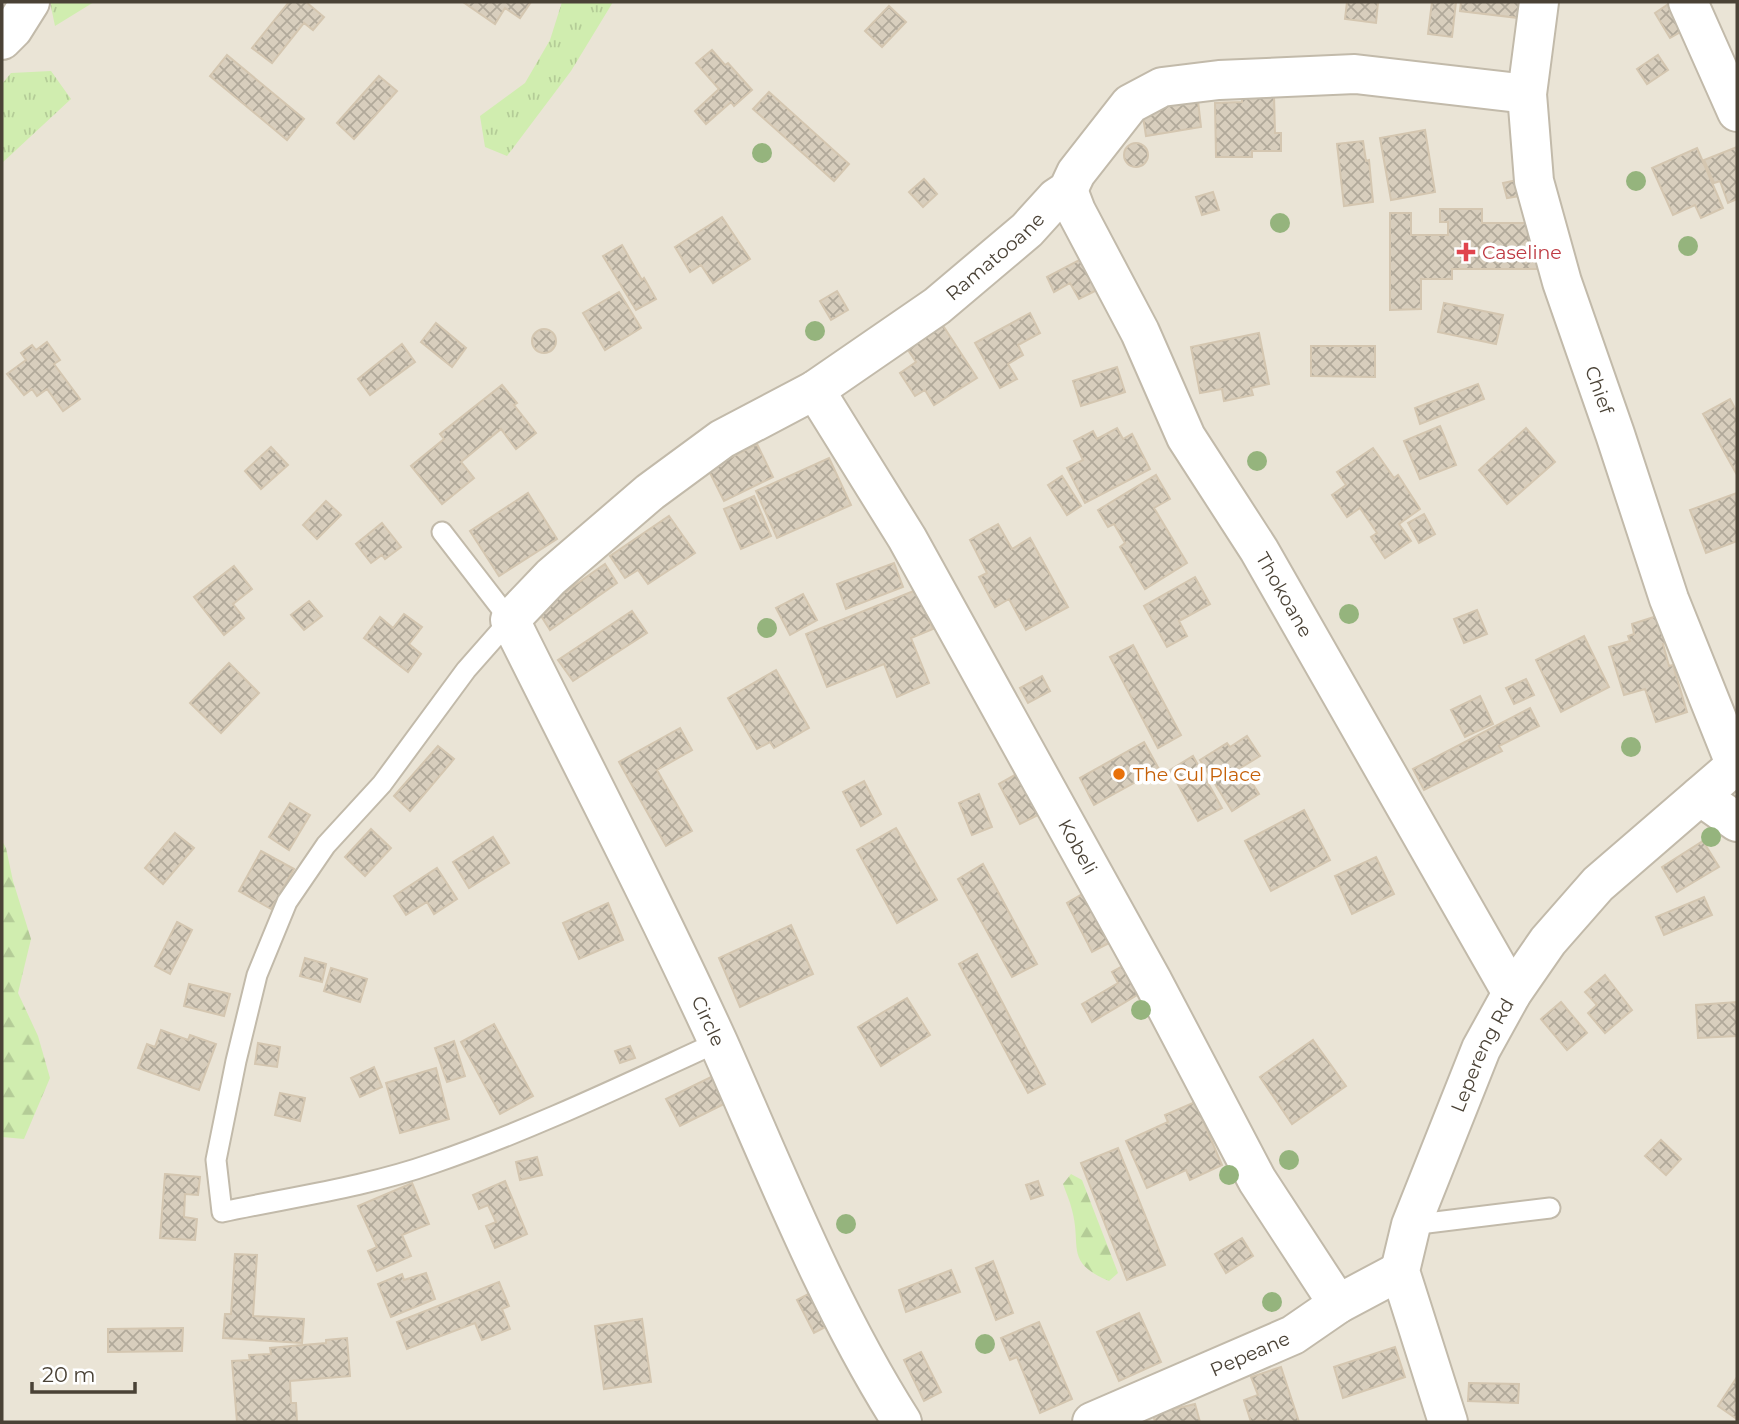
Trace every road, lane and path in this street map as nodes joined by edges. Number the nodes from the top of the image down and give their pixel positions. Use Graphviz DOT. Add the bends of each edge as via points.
graph roads {
  1 [pos="30,2"];
  2 [pos="1539,2"];
  3 [pos="1688,2"];
  4 [pos="2,40"];
  5 [pos="1527,94"];
  6 [pos="1737,112"];
  7 [pos="1068,190"];
  8 [pos="815,390"];
  9 [pos="442,532"];
  10 [pos="510,620"];
  11 [pos="1737,765"];
  12 [pos="1700,796"];
  13 [pos="1737,822"];
  14 [pos="1512,993"];
  15 [pos="718,1042"];
  16 [pos="1550,1208"];
  17 [pos="1411,1225"];
  18 [pos="1400,1271"];
  19 [pos="1338,1304"];
  20 [pos="902,1422"];
  21 [pos="1092,1422"];
  22 [pos="1448,1422"];
  1 -- 4 [label="street"];
  2 -- 5 [label="street, Chief"];
  3 -- 6 [label="street"];
  5 -- 7 [label="street, Ramatooane" via="1355,74 1162,87 1130,104"];
  5 -- 11 [label="street, Chief" via="1534,181 1562,282 1669,599"];
  7 -- 8 [label="street, Ramatooane" via="937,306"];
  7 -- 14 [label="street, Thokoane" via="1140,332 1185,437 1259,550"];
  8 -- 10 [label="street, Ramatooane" via="722,439 650,492 551,577"];
  8 -- 19 [label="street, Kobeli" via="907,538 1257,1180"];
  9 -- 10 [label="lane"];
  10 -- 15 [label="street, Circle"];
  10 -- 15 [label="lane" via="466,670 382,784 326,845 287,902 257,975 218,1148 222,1212 433,1164 563,1113"];
  11 -- 12 [label="street, Lepereng Rd"];
  12 -- 13 [label="street"];
  12 -- 14 [label="street, Lepereng Rd" via="1598,884 1548,941"];
  14 -- 17 [label="street, Lepereng Rd" via="1481,1049"];
  15 -- 20 [label="street, Circle" via="809,1248"];
  16 -- 17 [label="lane"];
  17 -- 18 [label="street, Lepereng Rd"];
  18 -- 19 [label="street, Pepeane"];
  18 -- 22 [label="street"];
  19 -- 21 [label="street, Pepeane" via="1293,1335"];
}
